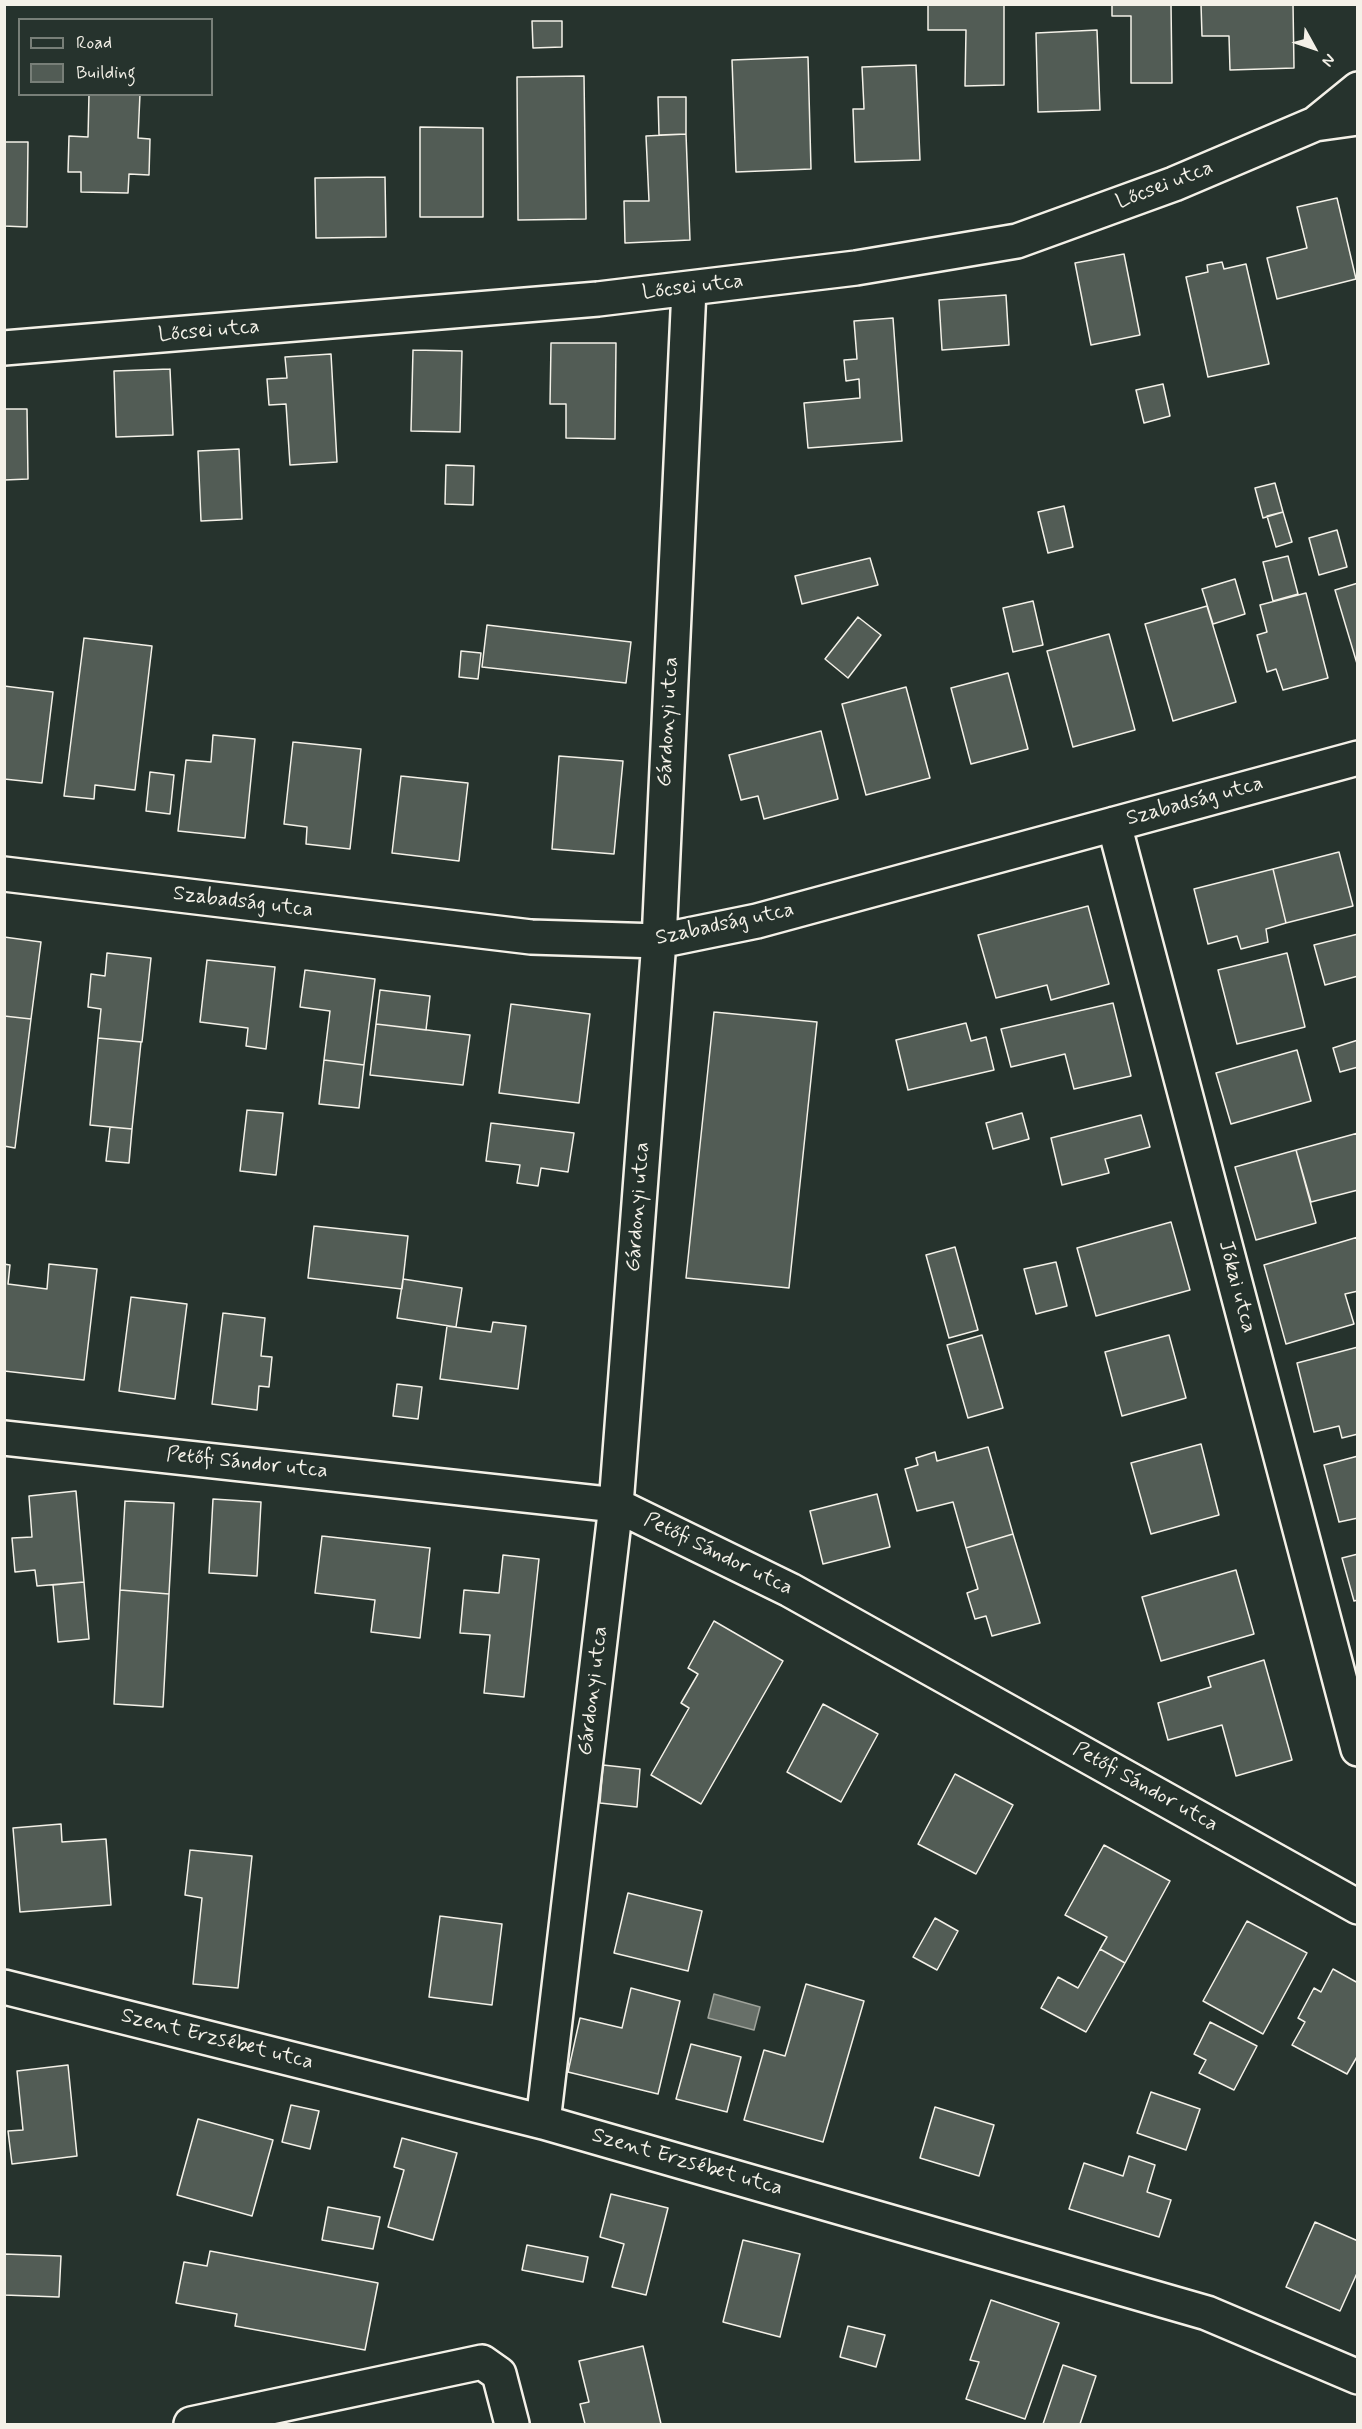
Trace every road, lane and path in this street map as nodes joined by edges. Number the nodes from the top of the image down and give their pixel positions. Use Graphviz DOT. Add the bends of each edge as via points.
graph roads {
  1 [pos="1358,89"];
  2 [pos="1358,118"];
  3 [pos="1315,124"];
  4 [pos="689,289"];
  5 [pos="4,348"];
  6 [pos="1358,758"];
  7 [pos="1114,824"];
  8 [pos="4,874"];
  9 [pos="658,941"];
  10 [pos="4,1438"];
  11 [pos="616,1505"];
  12 [pos="1358,1749"];
  13 [pos="1358,1907"];
  14 [pos="4,1987"];
  15 [pos="543,2122"];
  16 [pos="1358,2377"];
  17 [pos="191,2424"];
  18 [pos="512,2424"];
  1 -- 3 [label="street"];
  2 -- 3 [label="street, Lőcsei utca"];
  3 -- 4 [label="street, Lőcsei utca" via="1174,184 1017,241 856,268"];
  4 -- 5 [label="street, Lőcsei utca"];
  4 -- 9 [label="street, Gárdonyi utca"];
  6 -- 7 [label="street, Szabadság utca"];
  7 -- 9 [label="street, Szabadság utca" via="757,921"];
  7 -- 12 [label="street, Jókai utca"];
  8 -- 9 [label="street, Szabadság utca" via="531,937"];
  9 -- 11 [label="street, Gárdonyi utca"];
  10 -- 11 [label="street, Petőfi Sándor utca"];
  11 -- 13 [label="street, Petőfi Sándor utca" via="790,1590"];
  11 -- 15 [label="street, Gárdonyi utca"];
  14 -- 15 [label="street, Szent Erzsébet utca"];
  15 -- 16 [label="street, Szent Erzsébet utca" via="1207,2313"];
  17 -- 18 [label="street" via="482,2362 498,2374"];
}
